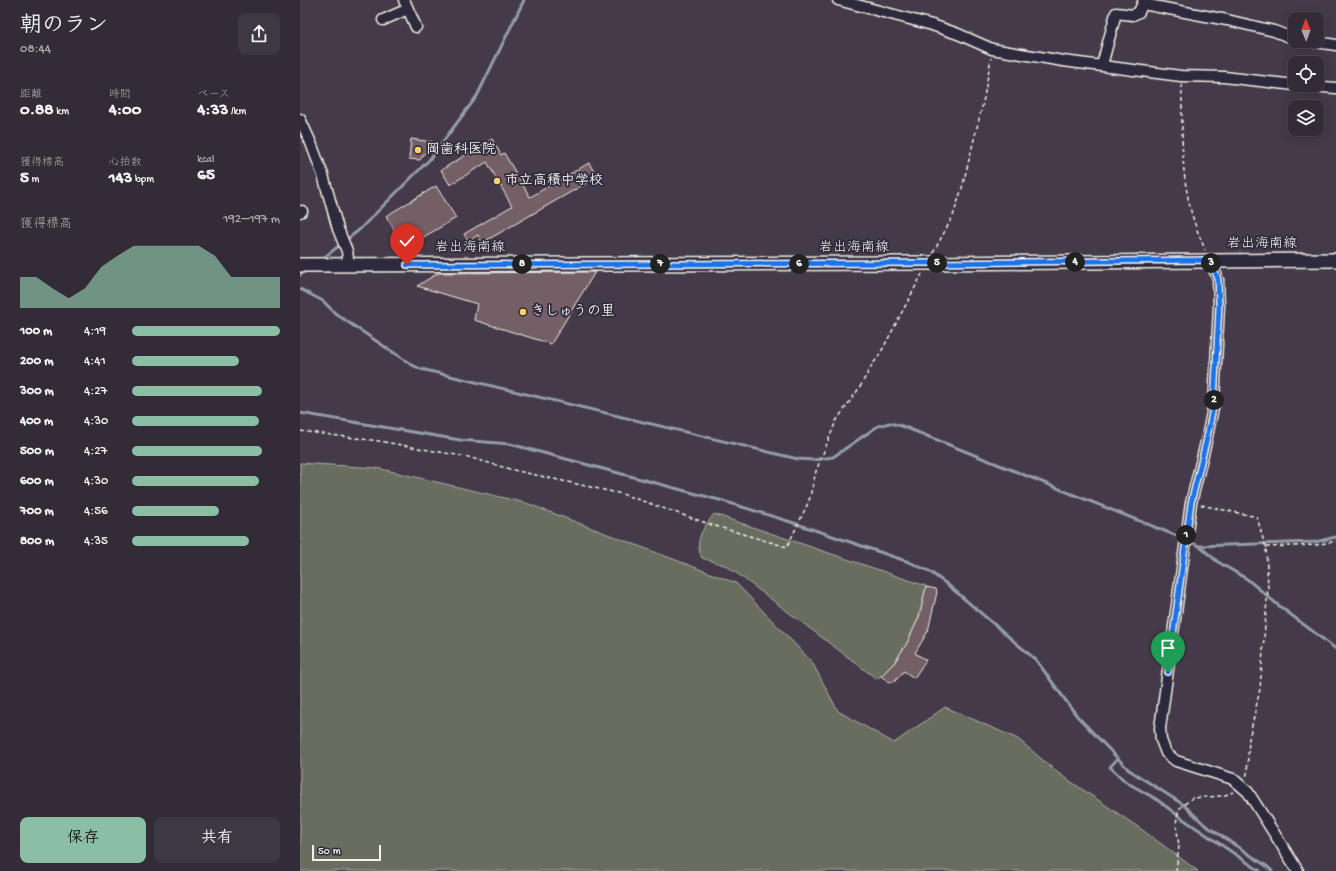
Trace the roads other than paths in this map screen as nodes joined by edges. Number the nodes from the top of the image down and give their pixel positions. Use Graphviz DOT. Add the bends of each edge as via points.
graph roads {
  1 [pos="838,0"];
  2 [pos="1144,2"];
  3 [pos="406,4"];
  4 [pos="383,20"];
  5 [pos="416,27"];
  6 [pos="1288,36"];
  7 [pos="1324,43"];
  8 [pos="1336,45"];
  9 [pos="1102,65"];
  10 [pos="1288,84"];
  11 [pos="1324,87"];
  12 [pos="1336,88"];
  13 [pos="300,119"];
  14 [pos="1210,260"];
  15 [pos="1336,260"];
  16 [pos="349,265"];
  17 [pos="301,266"];
  18 [pos="1298,871"];
  1 -- 9 [label="street" via="932,25 992,49"];
  2 -- 6 [label="street"];
  2 -- 9 [label="street" via="1139,12 1116,13"];
  3 -- 4 [label="street"];
  3 -- 5 [label="street"];
  7 -- 8 [label="street"];
  9 -- 10 [label="street" via="1181,76 1224,77"];
  11 -- 12 [label="street"];
  13 -- 16 [label="street" via="323,175"];
  14 -- 15 [label="main road, 岩出海南線"];
  14 -- 16 [label="main road, 岩出海南線"];
  14 -- 18 [label="street" via="1218,279 1219,306 1214,403 1191,503 1160,728 1161,740 1166,753 1176,761 1233,779 1248,792"];
  16 -- 17 [label="main road, 岩出海南線"];
}
